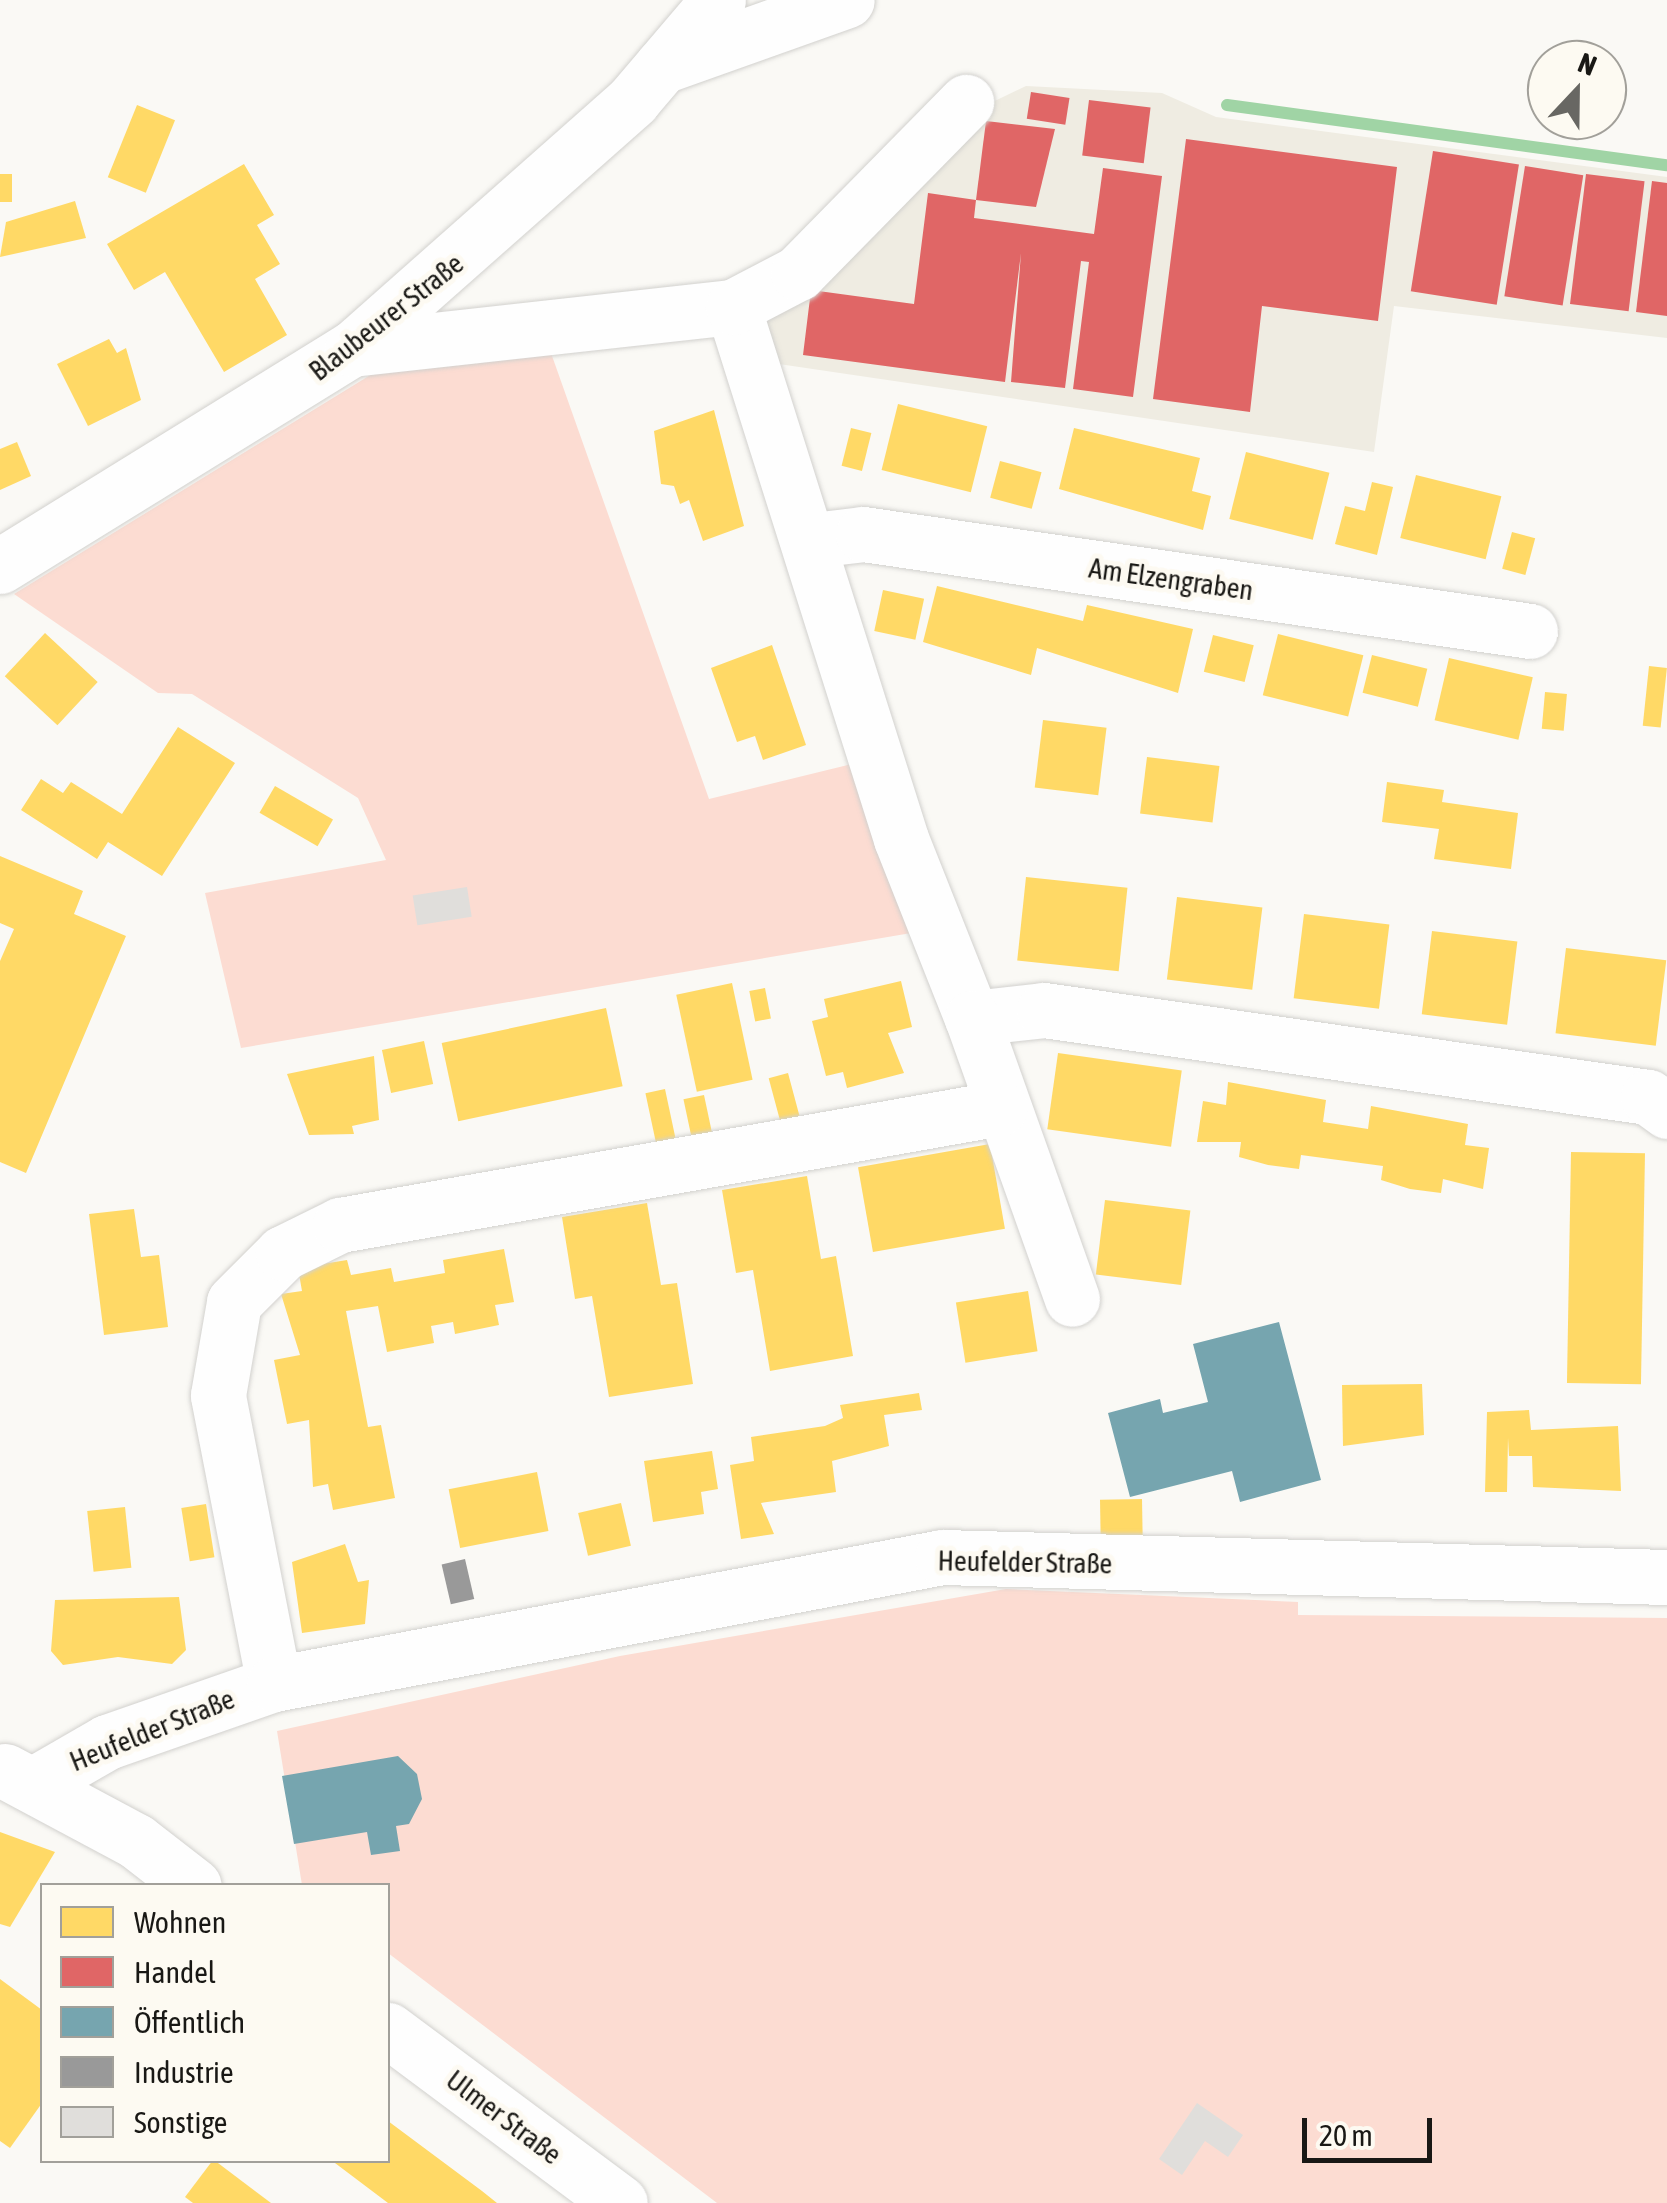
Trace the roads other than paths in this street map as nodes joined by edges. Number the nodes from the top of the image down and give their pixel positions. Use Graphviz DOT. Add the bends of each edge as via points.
graph roads {
  1 [pos="718,0"];
  2 [pos="848,0"];
  3 [pos="662,66"];
  4 [pos="966,102"];
  5 [pos="733,307"];
  6 [pos="352,350"];
  7 [pos="812,540"];
  8 [pos="0,566"];
  9 [pos="1530,631"];
  10 [pos="972,1018"];
  11 [pos="1000,1108"];
  12 [pos="1667,1110"];
  13 [pos="1072,1299"];
  14 [pos="1667,1577"];
  15 [pos="274,1684"];
  16 [pos="17,1776"];
  17 [pos="189,1883"];
  18 [pos="390,2031"];
  19 [pos="620,2203"];
  1 -- 3 [label="street, Blaubeurer Straße"];
  2 -- 3 [label="street"];
  3 -- 6 [label="street, Blaubeurer Straße" via="496,228"];
  4 -- 5 [label="street" via="798,273"];
  5 -- 6 [label="street"];
  5 -- 7 [label="street"];
  6 -- 8 [label="street, Blaubeurer Straße"];
  7 -- 9 [label="street, Am Elzengraben" via="863,534"];
  7 -- 10 [label="street" via="902,839"];
  10 -- 11 [label="street"];
  10 -- 12 [label="street" via="1044,1010 1648,1098"];
  11 -- 13 [label="street"];
  11 -- 15 [label="street" via="340,1225 283,1253 234,1302 218,1395"];
  14 -- 15 [label="street, Heufelder Straße" via="942,1557"];
  15 -- 16 [label="street, Heufelder Straße"];
  16 -- 17 [label="street"];
  18 -- 19 [label="street, Ulmer Straße"];
}
